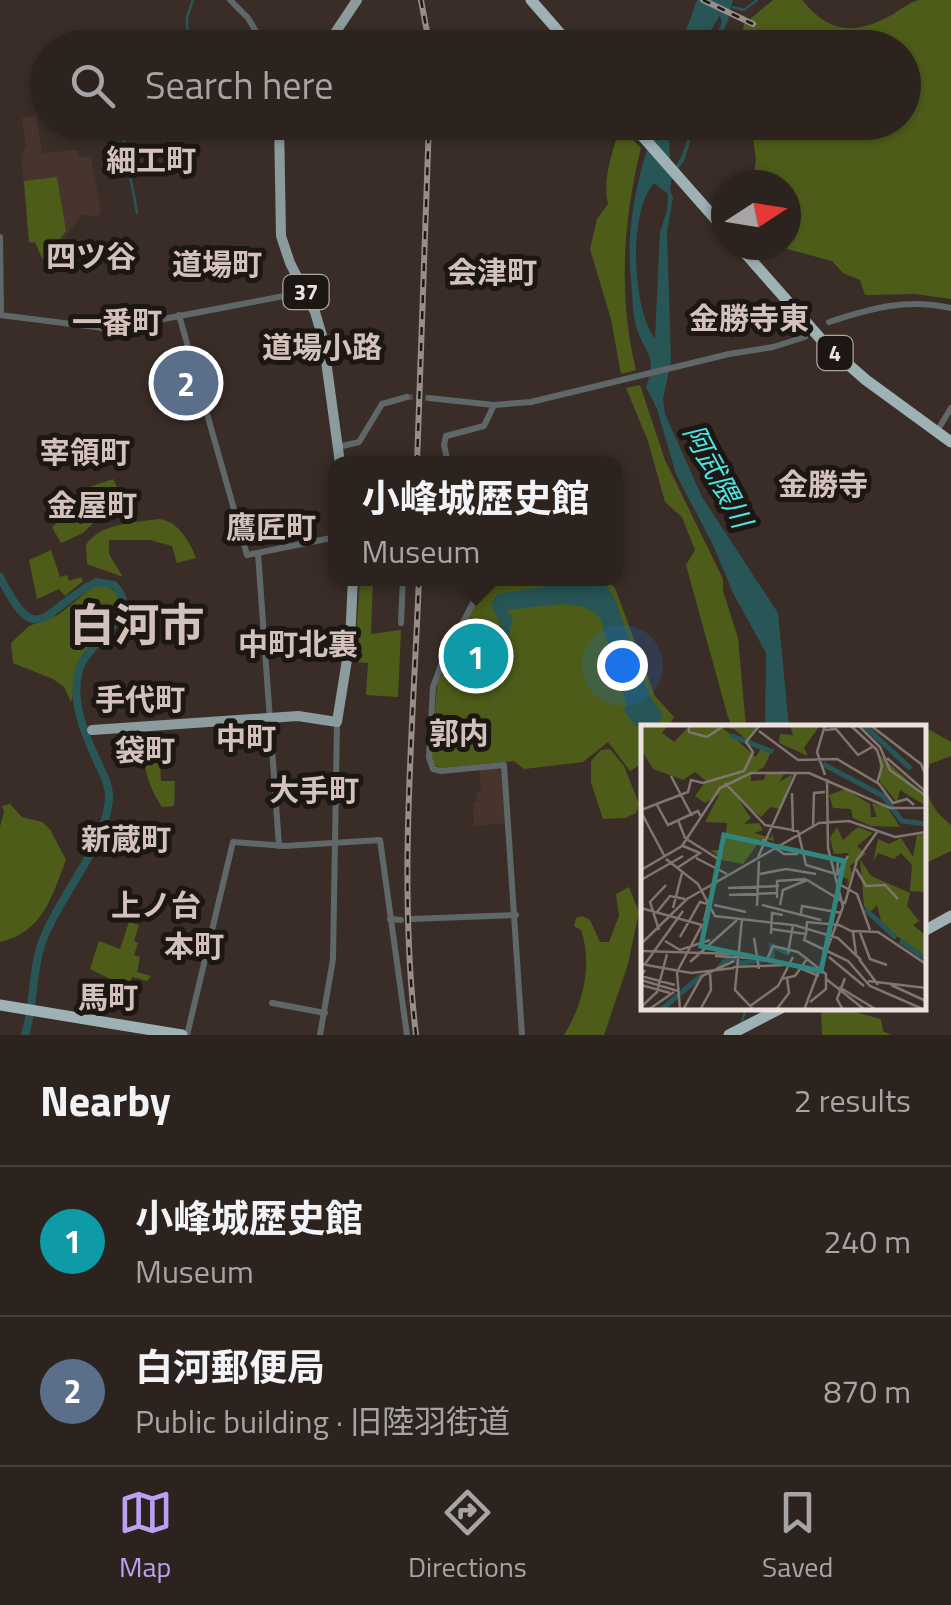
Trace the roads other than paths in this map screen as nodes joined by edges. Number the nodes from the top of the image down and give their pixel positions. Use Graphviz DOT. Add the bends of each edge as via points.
graph roads {
  1 [pos="230,0"];
  2 [pos="357,0"];
  3 [pos="523,0"];
  4 [pos="531,0"];
  5 [pos="255,30"];
  6 [pos="337,30"];
  7 [pos="549,30"];
  8 [pos="557,30"];
  9 [pos="280,140"];
  10 [pos="647,140"];
  11 [pos="653,140"];
  12 [pos="686,181"];
  13 [pos="711,207"];
  14 [pos="711,212"];
  15 [pos="0,238"];
  16 [pos="756,260"];
  17 [pos="306,292"];
  18 [pos="951,308"];
  19 [pos="0,315"];
  20 [pos="179,315"];
  21 [pos="829,322"];
  22 [pos="805,336"];
  23 [pos="407,397"];
  24 [pos="429,398"];
  25 [pos="494,405"];
  26 [pos="951,408"];
  27 [pos="942,430"];
  28 [pos="951,442"];
  29 [pos="338,447"];
  30 [pos="339,456"];
  31 [pos="446,456"];
  32 [pos="328,539"];
  33 [pos="258,553"];
  34 [pos="353,586"];
  35 [pos="403,586"];
  36 [pos="476,586"];
  37 [pos="401,623"];
  38 [pos="270,718"];
  39 [pos="337,722"];
  40 [pos="92,730"];
  41 [pos="336,844"];
  42 [pos="279,846"];
  43 [pos="516,915"];
  44 [pos="951,916"];
  45 [pos="390,918"];
  46 [pos="410,919"];
  47 [pos="401,920"];
  48 [pos="926,930"];
  49 [pos="272,1003"];
  50 [pos="0,1006"];
  51 [pos="778,1010"];
  52 [pos="325,1013"];
  53 [pos="184,1035"];
  54 [pos="320,1035"];
  55 [pos="407,1035"];
  56 [pos="522,1035"];
  57 [pos="729,1035"];
  1 -- 5 [label="street"];
  2 -- 6 [label="main road"];
  3 -- 7 [label="highway"];
  4 -- 8 [label="highway"];
  9 -- 17 [label="main road, 37" via="281,236"];
  10 -- 12 [label="highway"];
  11 -- 12 [label="highway"];
  12 -- 13 [label="highway"];
  12 -- 14 [label="highway"];
  15 -- 19 [label="street"];
  16 -- 27 [label="highway, 4" via="826,336"];
  17 -- 20 [label="street"];
  17 -- 29 [label="main road, 37" via="326,349"];
  18 -- 21 [label="street" via="891,303"];
  19 -- 20 [label="street" via="107,328"];
  20 -- 33 [label="street" via="247,555"];
  22 -- 25 [label="street" via="531,402"];
  23 -- 29 [label="street" via="382,404 358,442"];
  24 -- 25 [label="street"];
  25 -- 31 [label="street" via="484,426 446,436"];
  26 -- 27 [label="street"];
  27 -- 28 [label="highway, 4"];
  29 -- 30 [label="main road, 37"];
  32 -- 33 [label="street"];
  33 -- 38 [label="street"];
  34 -- 39 [label="main road"];
  35 -- 37 [label="street"];
  36 -- 43 [label="street" via="433,687 429,756 441,771 504,765"];
  38 -- 39 [label="main road"];
  38 -- 40 [label="main road"];
  38 -- 42 [label="street"];
  39 -- 41 [label="street"];
  41 -- 42 [label="street"];
  41 -- 45 [label="street" via="380,840"];
  41 -- 52 [label="street"];
  42 -- 53 [label="street" via="231,844"];
  43 -- 46 [label="street"];
  43 -- 56 [label="street"];
  44 -- 48 [label="highway"];
  45 -- 47 [label="street"];
  45 -- 55 [label="street"];
  49 -- 52 [label="street"];
  50 -- 53 [label="highway"];
  51 -- 57 [label="highway"];
  52 -- 54 [label="street"];
}
